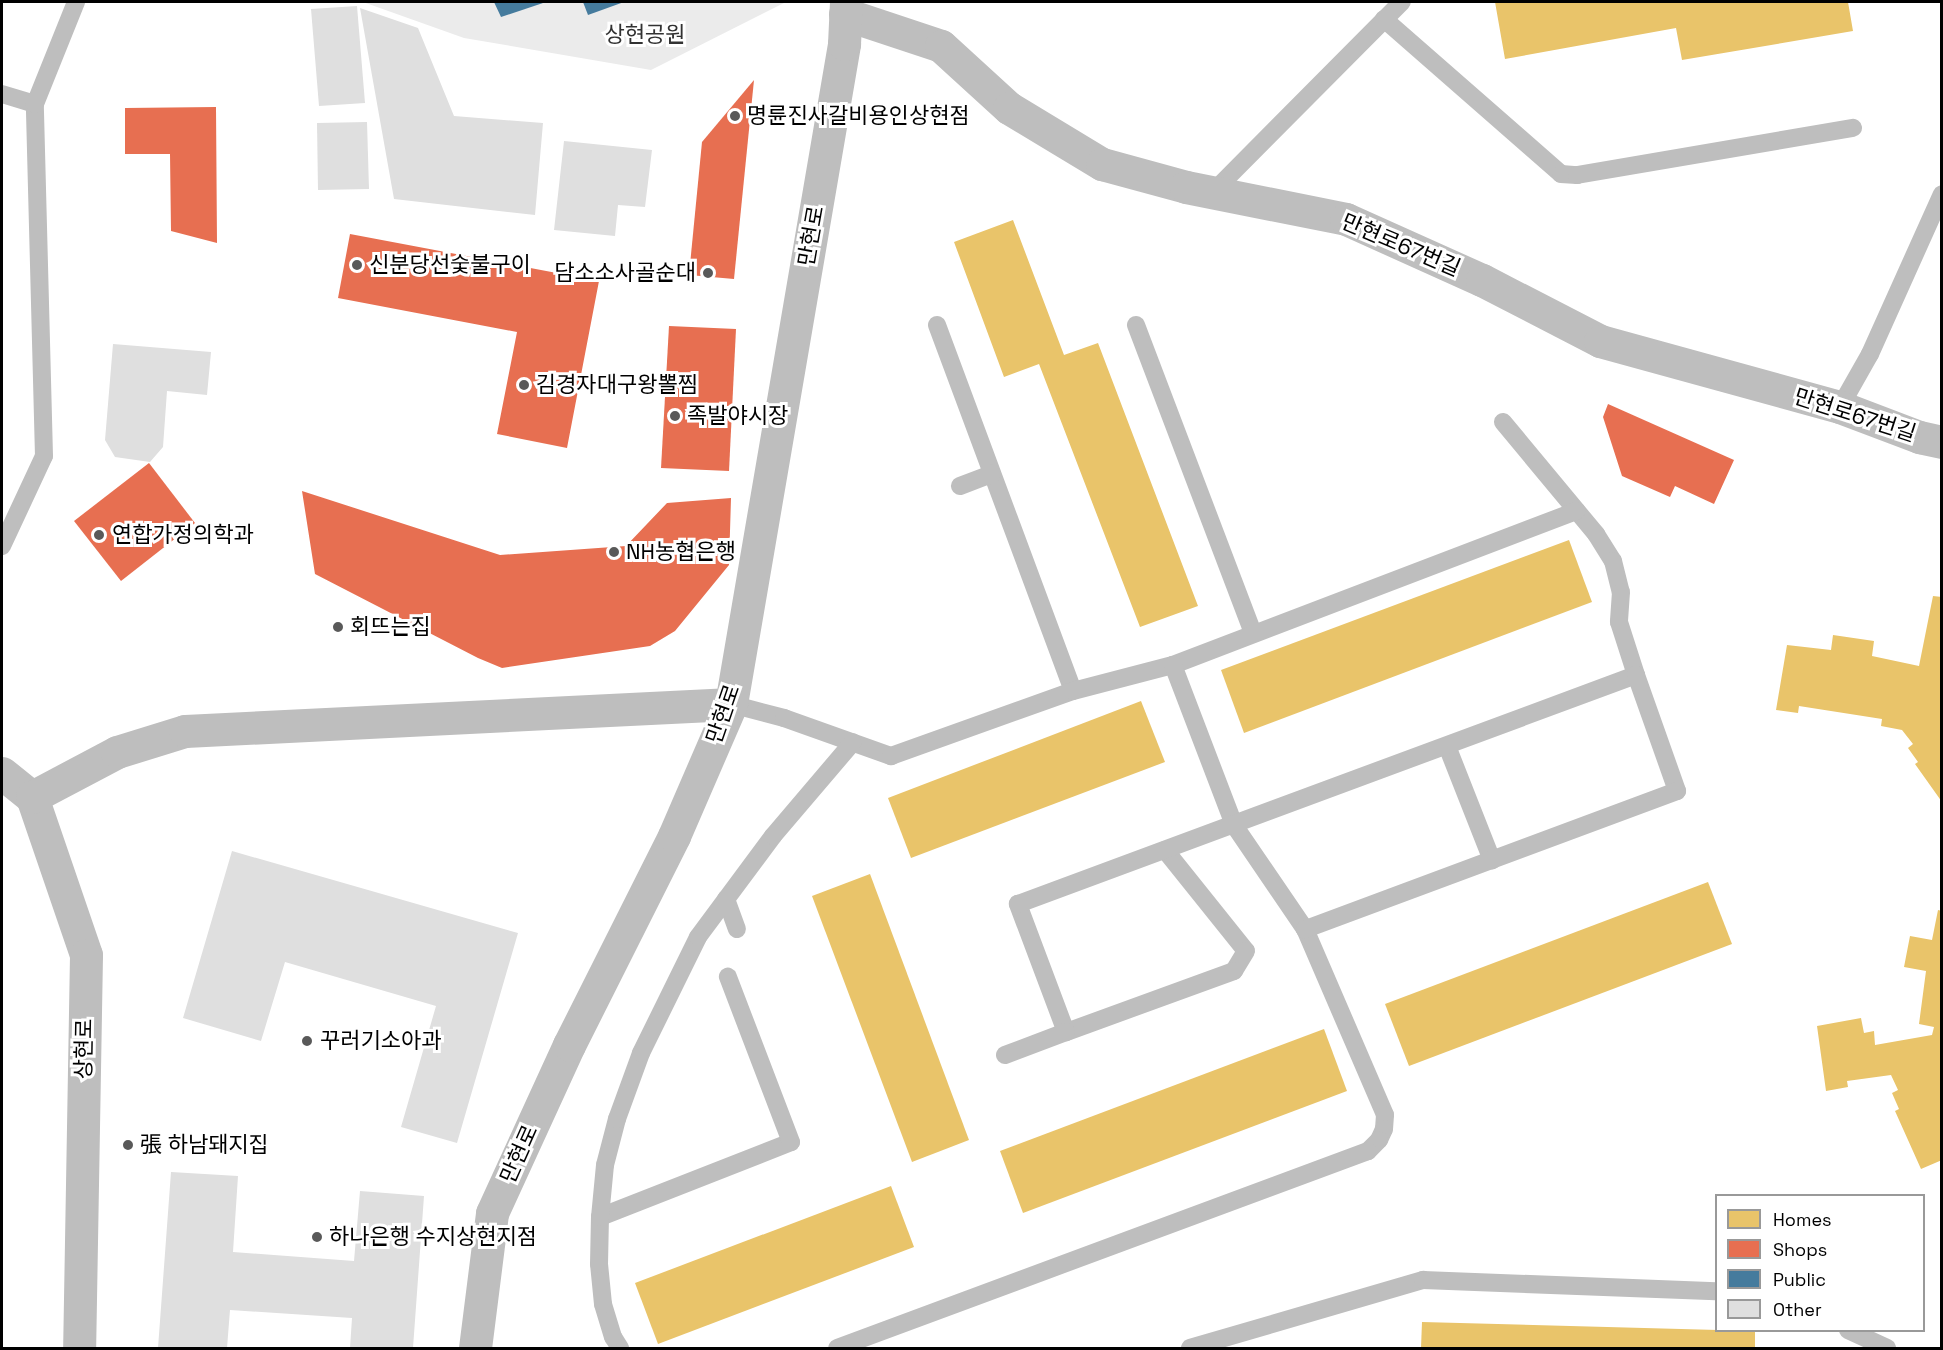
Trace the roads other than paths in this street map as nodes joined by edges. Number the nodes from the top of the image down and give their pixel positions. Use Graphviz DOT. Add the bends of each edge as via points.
graph roads {
  1 [pos="76,2"];
  2 [pos="1402,2"];
  3 [pos="845,8"];
  4 [pos="1384,19"];
  5 [pos="2,94"];
  6 [pos="35,105"];
  7 [pos="1853,128"];
  8 [pos="1213,192"];
  9 [pos="1941,194"];
  10 [pos="937,325"];
  11 [pos="1136,325"];
  12 [pos="1840,407"];
  13 [pos="1503,422"];
  14 [pos="1941,442"];
  15 [pos="992,474"];
  16 [pos="960,486"];
  17 [pos="1577,511"];
  18 [pos="2,546"];
  19 [pos="1253,633"];
  20 [pos="1173,665"];
  21 [pos="1636,675"];
  22 [pos="1073,691"];
  23 [pos="731,704"];
  24 [pos="853,742"];
  25 [pos="1447,746"];
  26 [pos="2,773"];
  27 [pos="32,797"];
  28 [pos="1234,825"];
  29 [pos="1165,850"];
  30 [pos="1492,860"];
  31 [pos="726,899"];
  32 [pos="738,929"];
  33 [pos="1305,929"];
  34 [pos="728,977"];
  35 [pos="1066,1032"];
  36 [pos="1005,1055"];
  37 [pos="600,1217"];
  38 [pos="1715,1291"];
  39 [pos="1852,1332"];
  40 [pos="80,1348"];
  41 [pos="475,1348"];
  42 [pos="620,1348"];
  43 [pos="837,1348"];
  44 [pos="1190,1348"];
  45 [pos="1887,1348"];
  1 -- 6 [label="lane"];
  2 -- 4 [label="lane"];
  3 -- 8 [label="street, 만현로67번길" via="940,46 1010,108 1102,164"];
  3 -- 23 [label="street, 만현로" via="842,56"];
  4 -- 7 [label="lane" via="1561,174 1588,173"];
  4 -- 8 [label="lane"];
  5 -- 6 [label="lane"];
  6 -- 18 [label="lane" via="44,456"];
  8 -- 12 [label="street, 만현로67번길" via="1346,219 1482,280 1600,340"];
  9 -- 12 [label="lane" via="1870,354"];
  10 -- 15 [label="lane"];
  11 -- 19 [label="lane"];
  12 -- 14 [label="street, 만현로67번길"];
  13 -- 17 [label="lane"];
  15 -- 16 [label="lane"];
  15 -- 22 [label="lane"];
  17 -- 19 [label="lane"];
  17 -- 21 [label="lane" via="1613,561 1621,592 1619,622"];
  19 -- 20 [label="lane"];
  20 -- 22 [label="lane"];
  20 -- 28 [label="lane"];
  21 -- 25 [label="lane"];
  21 -- 30 [label="lane" via="1677,791"];
  22 -- 24 [label="lane" via="891,756"];
  23 -- 24 [label="lane"];
  23 -- 27 [label="street" via="185,732 117,752"];
  23 -- 41 [label="street, 만현로" via="674,836 568,1045 492,1214"];
  24 -- 31 [label="lane" via="773,836"];
  25 -- 28 [label="lane"];
  25 -- 30 [label="lane"];
  26 -- 27 [label="street"];
  27 -- 40 [label="street, 상현로" via="86,955"];
  28 -- 29 [label="lane"];
  28 -- 33 [label="lane"];
  29 -- 35 [label="lane" via="1018,904"];
  29 -- 35 [label="lane" via="1246,951 1234,971"];
  30 -- 33 [label="lane"];
  31 -- 32 [label="lane"];
  31 -- 37 [label="lane" via="698,938 641,1053 608,1154"];
  33 -- 43 [label="lane" via="1385,1115 1379,1140 1368,1151"];
  34 -- 37 [label="lane" via="791,1142"];
  35 -- 36 [label="lane"];
  37 -- 42 [label="lane" via="603,1304"];
  38 -- 44 [label="lane" via="1423,1280"];
  39 -- 45 [label="lane"];
}
